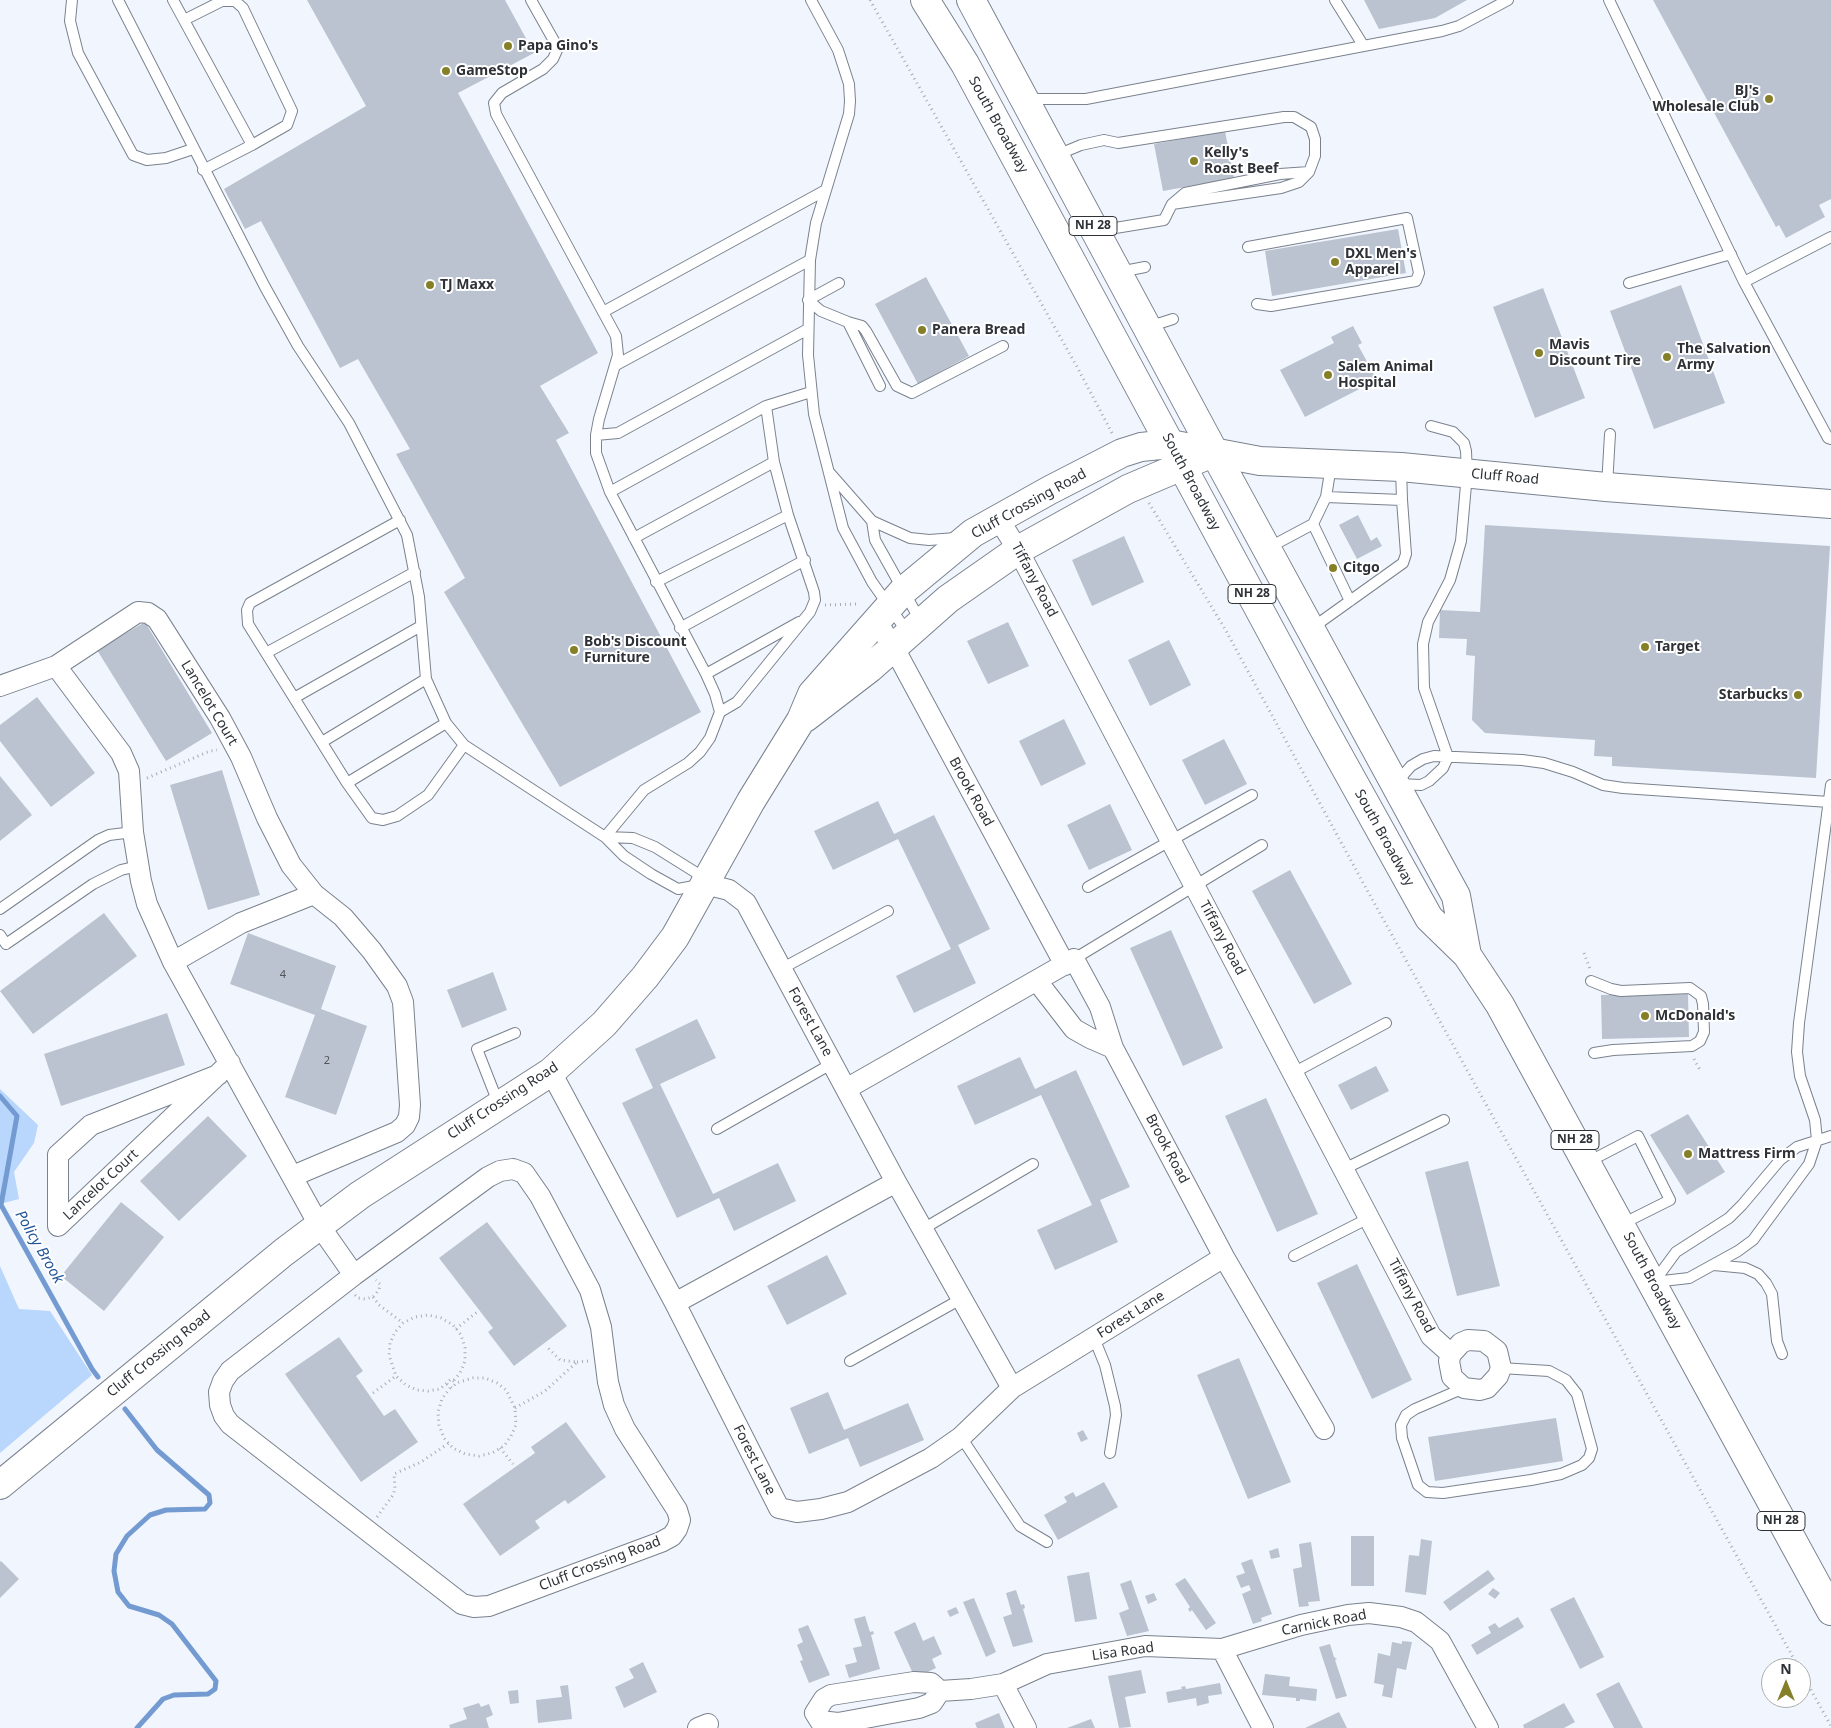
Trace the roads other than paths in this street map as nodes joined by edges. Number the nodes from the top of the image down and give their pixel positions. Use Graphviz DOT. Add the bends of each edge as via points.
graph roads {
  1 [pos="72,0"];
  2 [pos="118,0"];
  3 [pos="173,0"];
  4 [pos="531,0"];
  5 [pos="811,0"];
  6 [pos="925,0"];
  7 [pos="971,0"];
  8 [pos="1335,0"];
  9 [pos="1508,0"];
  10 [pos="1609,0"];
  11 [pos="184,20"];
  12 [pos="1363,45"];
  13 [pos="1024,99"];
  14 [pos="252,146"];
  15 [pos="193,149"];
  16 [pos="1055,156"];
  17 [pos="204,170"];
  18 [pos="824,191"];
  19 [pos="1096,231"];
  20 [pos="1831,237"];
  21 [pos="1248,246"];
  22 [pos="1730,254"];
  23 [pos="810,260"];
  24 [pos="1145,267"];
  25 [pos="1118,272"];
  26 [pos="1744,282"];
  27 [pos="839,283"];
  28 [pos="1628,283"];
  29 [pos="808,300"];
  30 [pos="1258,304"];
  31 [pos="603,312"];
  32 [pos="1173,319"];
  33 [pos="848,322"];
  34 [pos="1148,327"];
  35 [pos="808,329"];
  36 [pos="1003,346"];
  37 [pos="616,365"];
  38 [pos="880,386"];
  39 [pos="811,392"];
  40 [pos="766,406"];
  41 [pos="1431,426"];
  42 [pos="1610,434"];
  43 [pos="596,436"];
  44 [pos="1831,439"];
  45 [pos="1214,452"];
  46 [pos="1177,455"];
  47 [pos="774,462"];
  48 [pos="1331,463"];
  49 [pos="1401,467"];
  50 [pos="829,472"];
  51 [pos="1467,474"];
  52 [pos="1606,487"];
  53 [pos="610,492"];
  54 [pos="1326,498"];
  55 [pos="1402,500"];
  56 [pos="1831,504"];
  57 [pos="788,515"];
  58 [pos="998,518"];
  59 [pos="400,520"];
  60 [pos="872,521"];
  61 [pos="1313,524"];
  62 [pos="971,535"];
  63 [pos="634,538"];
  64 [pos="1267,549"];
  65 [pos="1018,550"];
  66 [pos="805,560"];
  67 [pos="415,572"];
  68 [pos="656,582"];
  69 [pos="1350,601"];
  70 [pos="881,605"];
  71 [pos="804,619"];
  72 [pos="422,626"];
  73 [pos="680,628"];
  74 [pos="1311,628"];
  75 [pos="907,634"];
  76 [pos="266,653"];
  77 [pos="56,666"];
  78 [pos="706,674"];
  79 [pos="426,678"];
  80 [pos="0,686"];
  81 [pos="294,698"];
  82 [pos="720,712"];
  83 [pos="801,720"];
  84 [pos="446,724"];
  85 [pos="322,742"];
  86 [pos="464,745"];
  87 [pos="1448,757"];
  88 [pos="347,783"];
  89 [pos="1396,784"];
  90 [pos="1831,785"];
  91 [pos="1252,796"];
  92 [pos="1829,802"];
  93 [pos="133,832"];
  94 [pos="605,837"];
  95 [pos="1171,841"];
  96 [pos="1262,844"];
  97 [pos="138,866"];
  98 [pos="705,884"];
  99 [pos="1195,886"];
  100 [pos="1088,887"];
  101 [pos="314,894"];
  102 [pos="0,910"];
  103 [pos="888,911"];
  104 [pos="0,935"];
  105 [pos="1467,955"];
  106 [pos="173,962"];
  107 [pos="1069,962"];
  108 [pos="781,969"];
  109 [pos="1037,981"];
  110 [pos="1591,981"];
  111 [pos="1386,1023"];
  112 [pos="515,1033"];
  113 [pos="1113,1048"];
  114 [pos="1594,1054"];
  115 [pos="833,1064"];
  116 [pos="224,1069"];
  117 [pos="550,1072"];
  118 [pos="1293,1074"];
  119 [pos="846,1089"];
  120 [pos="500,1106"];
  121 [pos="1444,1120"];
  122 [pos="717,1129"];
  123 [pos="1831,1136"];
  124 [pos="1817,1140"];
  125 [pos="1587,1162"];
  126 [pos="1033,1164"];
  127 [pos="1344,1169"];
  128 [pos="293,1176"];
  129 [pos="896,1182"];
  130 [pos="1369,1218"];
  131 [pos="1622,1224"];
  132 [pos="319,1225"];
  133 [pos="923,1230"];
  134 [pos="1294,1256"];
  135 [pos="1224,1257"];
  136 [pos="1713,1265"];
  137 [pos="1653,1282"];
  138 [pos="353,1284"];
  139 [pos="961,1298"];
  140 [pos="675,1303"];
  141 [pos="1094,1338"];
  142 [pos="1452,1354"];
  143 [pos="1782,1354"];
  144 [pos="850,1361"];
  145 [pos="1501,1368"];
  146 [pos="1012,1388"];
  147 [pos="1464,1388"];
  148 [pos="1324,1429"];
  149 [pos="962,1437"];
  150 [pos="1110,1453"];
  151 [pos="0,1485"];
  152 [pos="1047,1542"];
  153 [pos="1831,1611"];
  154 [pos="1222,1649"];
  155 [pos="1003,1684"];
  156 [pos="940,1691"];
  157 [pos="1026,1728"];
  158 [pos="1263,1728"];
  159 [pos="1488,1728"];
  1 -- 15 [label="lane" via="70,22 78,53 133,155 147,160"];
  2 -- 15 [label="lane"];
  3 -- 11 [label="lane"];
  4 -- 31 [label="lane" via="558,48 543,69 502,94 494,103 496,114"];
  5 -- 18 [label="lane" via="838,50 849,84 849,114"];
  6 -- 46 [label="main road, South Broadway / NH 28" via="965,64"];
  7 -- 13 [label="main road, South Broadway / NH 28"];
  8 -- 12 [label="lane"];
  9 -- 12 [label="lane" via="1459,26"];
  10 -- 22 [label="lane"];
  11 -- 14 [label="lane"];
  11 -- 14 [label="lane" via="222,1 235,1 243,8 292,111 288,125"];
  12 -- 13 [label="lane" via="1086,99"];
  13 -- 16 [label="main road, South Broadway / NH 28"];
  14 -- 17 [label="lane"];
  15 -- 17 [label="lane"];
  16 -- 19 [label="main road, South Broadway / NH 28"];
  16 -- 19 [label="lane" via="1104,140 1118,143 1294,117 1311,127 1315,156 1309,172 1299,182 1281,188 1172,204 1164,220"];
  17 -- 59 [label="lane" via="298,346 348,423"];
  18 -- 23 [label="lane"];
  18 -- 31 [label="lane"];
  19 -- 25 [label="main road, South Broadway / NH 28"];
  20 -- 26 [label="lane"];
  21 -- 30 [label="lane" via="1407,218 1419,273 1416,281 1271,306"];
  22 -- 26 [label="lane"];
  22 -- 28 [label="lane"];
  23 -- 29 [label="lane"];
  23 -- 37 [label="lane"];
  24 -- 25 [label="lane"];
  25 -- 34 [label="main road, South Broadway / NH 28"];
  26 -- 44 [label="lane"];
  27 -- 29 [label="lane"];
  29 -- 33 [label="lane" via="820,311"];
  29 -- 35 [label="lane"];
  31 -- 37 [label="lane" via="619,344"];
  32 -- 34 [label="lane"];
  33 -- 36 [label="lane" via="862,326 896,386 912,394"];
  33 -- 38 [label="lane"];
  34 -- 45 [label="main road, South Broadway / NH 28"];
  35 -- 39 [label="lane"];
  35 -- 43 [label="lane" via="618,433"];
  37 -- 43 [label="lane"];
  39 -- 40 [label="lane"];
  39 -- 50 [label="lane" via="817,431"];
  40 -- 47 [label="lane"];
  40 -- 53 [label="lane"];
  41 -- 51 [label="lane" via="1453,432 1464,443"];
  42 -- 52 [label="lane"];
  43 -- 53 [label="lane" via="596,453"];
  45 -- 46 [label="main road, Cluff Crossing Road"];
  45 -- 48 [label="main road, Cluff Road" via="1260,461"];
  45 -- 64 [label="main road, South Broadway / NH 28"];
  46 -- 58 [label="main road, Cluff Crossing Road" via="1141,447 1122,452"];
  46 -- 65 [label="main road, Cluff Crossing Road" via="1138,484 1081,512"];
  46 -- 105 [label="main road, South Broadway / NH 28" via="1429,918"];
  47 -- 57 [label="lane"];
  47 -- 63 [label="lane"];
  48 -- 49 [label="main road, Cluff Road"];
  48 -- 54 [label="lane"];
  49 -- 51 [label="main road, Cluff Road"];
  49 -- 55 [label="lane"];
  50 -- 60 [label="lane"];
  50 -- 70 [label="lane" via="843,528"];
  51 -- 52 [label="main road, Cluff Road"];
  51 -- 87 [label="lane" via="1461,541 1450,580 1436,602 1423,644 1424,688"];
  52 -- 56 [label="main road, Cluff Road"];
  53 -- 63 [label="lane"];
  54 -- 55 [label="lane"];
  54 -- 61 [label="lane"];
  55 -- 69 [label="lane" via="1406,554 1403,563"];
  57 -- 66 [label="lane"];
  57 -- 68 [label="lane"];
  58 -- 62 [label="main road, Cluff Crossing Road"];
  58 -- 65 [label="street, Tiffany Road"];
  59 -- 67 [label="lane" via="407,535"];
  59 -- 76 [label="lane" via="250,603 246,610 248,624"];
  60 -- 62 [label="lane" via="910,538 946,540"];
  60 -- 70 [label="lane"];
  61 -- 64 [label="lane"];
  61 -- 69 [label="lane"];
  62 -- 70 [label="main road, Cluff Crossing Road"];
  63 -- 68 [label="lane"];
  64 -- 74 [label="main road, South Broadway / NH 28"];
  65 -- 75 [label="main road, Cluff Crossing Road" via="948,599"];
  65 -- 95 [label="street, Tiffany Road"];
  66 -- 71 [label="lane" via="814,592 813,606"];
  66 -- 73 [label="lane"];
  67 -- 72 [label="lane"];
  67 -- 76 [label="lane"];
  68 -- 73 [label="lane"];
  69 -- 74 [label="lane"];
  70 -- 75 [label="street, Brook Road"];
  70 -- 75 [label="lane"];
  70 -- 83 [label="main road, Cluff Crossing Road" via="812,694"];
  71 -- 78 [label="lane"];
  71 -- 82 [label="lane" via="736,702"];
  72 -- 79 [label="lane"];
  72 -- 81 [label="lane"];
  73 -- 78 [label="lane"];
  74 -- 89 [label="main road, South Broadway / NH 28"];
  75 -- 83 [label="main road, Cluff Crossing Road"];
  75 -- 107 [label="street, Brook Road"];
  76 -- 81 [label="lane"];
  77 -- 80 [label="street, Lancelot Court"];
  77 -- 93 [label="street" via="121,753 128,771"];
  77 -- 101 [label="street, Lancelot Court" via="138,612 148,613 157,619 237,748 291,865"];
  78 -- 82 [label="lane"];
  79 -- 84 [label="lane"];
  79 -- 85 [label="lane"];
  81 -- 85 [label="lane"];
  82 -- 94 [label="lane" via="710,738 700,752 644,790"];
  83 -- 98 [label="main road, Cluff Crossing Road"];
  84 -- 86 [label="lane"];
  84 -- 88 [label="lane"];
  85 -- 88 [label="lane"];
  86 -- 88 [label="lane" via="428,795 397,816 383,820 372,818"];
  86 -- 94 [label="lane"];
  87 -- 89 [label="lane" via="1423,759 1411,766"];
  87 -- 89 [label="lane" via="1443,768 1429,781 1421,785"];
  87 -- 92 [label="lane" via="1544,763 1603,785 1623,788"];
  89 -- 105 [label="main road, South Broadway / NH 28" via="1456,896"];
  90 -- 92 [label="lane"];
  91 -- 95 [label="lane"];
  92 -- 124 [label="lane" via="1797,1052"];
  93 -- 97 [label="street"];
  93 -- 102 [label="lane" via="98,840"];
  94 -- 98 [label="lane" via="633,838 655,847 695,872"];
  94 -- 98 [label="lane" via="624,856 678,890"];
  95 -- 99 [label="street, Tiffany Road"];
  95 -- 100 [label="lane"];
  96 -- 99 [label="lane"];
  97 -- 104 [label="lane" via="121,870 93,884 6,944"];
  97 -- 106 [label="street" via="147,904"];
  98 -- 108 [label="street, Forest Lane" via="729,890 746,903"];
  98 -- 117 [label="main road, Cluff Crossing Road" via="676,937 645,977 604,1024"];
  99 -- 107 [label="lane"];
  99 -- 118 [label="street, Tiffany Road"];
  101 -- 106 [label="street" via="241,923"];
  101 -- 128 [label="street, Lancelot Court" via="343,917 398,986 406,1016 409,1117 398,1132"];
  103 -- 108 [label="lane"];
  105 -- 125 [label="main road, South Broadway / NH 28" via="1500,1005"];
  106 -- 116 [label="street"];
  107 -- 109 [label="street"];
  107 -- 113 [label="street, Brook Road" via="1100,1007"];
  108 -- 115 [label="street, Forest Lane"];
  109 -- 113 [label="street" via="1074,1029"];
  109 -- 119 [label="street"];
  110 -- 114 [label="lane" via="1621,991 1690,988 1701,996 1703,1004 1704,1032 1692,1046"];
  111 -- 118 [label="lane"];
  112 -- 120 [label="lane" via="477,1049"];
  113 -- 135 [label="street, Brook Road"];
  115 -- 119 [label="street, Forest Lane"];
  115 -- 122 [label="lane"];
  116 -- 116 [label="street, Lancelot Court" via="188,1102 58,1226 58,1155 91,1125"];
  116 -- 128 [label="street"];
  117 -- 120 [label="main road, Cluff Crossing Road"];
  117 -- 140 [label="street, Forest Lane"];
  118 -- 127 [label="street, Tiffany Road"];
  119 -- 129 [label="street, Forest Lane"];
  120 -- 132 [label="main road, Cluff Crossing Road" via="402,1167"];
  121 -- 127 [label="lane"];
  123 -- 124 [label="lane"];
  124 -- 136 [label="lane" via="1809,1164 1762,1230 1738,1251"];
  124 -- 137 [label="lane" via="1797,1147 1780,1160 1742,1205 1721,1224 1676,1252"];
  125 -- 131 [label="main road, South Broadway / NH 28"];
  125 -- 131 [label="lane" via="1638,1136 1670,1200"];
  126 -- 133 [label="lane"];
  127 -- 130 [label="street, Tiffany Road"];
  128 -- 132 [label="street"];
  129 -- 133 [label="street, Forest Lane"];
  129 -- 140 [label="street"];
  130 -- 134 [label="lane"];
  130 -- 142 [label="street, Tiffany Road" via="1431,1336"];
  131 -- 137 [label="main road, South Broadway / NH 28"];
  132 -- 138 [label="street"];
  132 -- 151 [label="main road, Cluff Crossing Road"];
  133 -- 139 [label="street, Forest Lane"];
  135 -- 141 [label="street, Forest Lane"];
  135 -- 148 [label="street, Brook Road"];
  136 -- 137 [label="lane" via="1689,1278"];
  136 -- 143 [label="lane" via="1745,1268 1758,1274 1766,1283 1772,1294 1777,1341"];
  137 -- 153 [label="main road, South Broadway / NH 28"];
  138 -- 138 [label="street, Cluff Crossing Road" via="230,1370 219,1392 220,1405 230,1424 462,1604 489,1606 672,1536 680,1520 677,1510 625,1429 614,1405 601,1327 590,1290 540,1196 524,1173 513,1169 488,1177"];
  139 -- 144 [label="lane"];
  139 -- 146 [label="street, Forest Lane"];
  140 -- 149 [label="street, Forest Lane" via="779,1508 797,1512 848,1502 931,1458"];
  141 -- 146 [label="street, Forest Lane"];
  141 -- 150 [label="lane" via="1105,1365 1115,1406"];
  142 -- 145 [label="street" via="1468,1340 1484,1341 1497,1351"];
  142 -- 147 [label="street" via="1449,1361 1452,1377"];
  145 -- 147 [label="street" via="1494,1383 1487,1388"];
  145 -- 147 [label="lane" via="1549,1371 1566,1380 1578,1394 1592,1449 1582,1465 1561,1474 1531,1480 1443,1493 1427,1492 1418,1484 1402,1438 1401,1425 1406,1415 1415,1409"];
  146 -- 149 [label="street, Forest Lane"];
  149 -- 152 [label="lane" via="1020,1526"];
  154 -- 155 [label="street, Lisa Road" via="1145,1646 1047,1664"];
  154 -- 158 [label="street"];
  154 -- 159 [label="street, Carnick Road" via="1301,1625 1348,1615 1369,1613 1401,1617 1422,1626 1440,1640"];
  155 -- 156 [label="street, Lisa Road"];
  155 -- 157 [label="street"];
  156 -- 156 [label="street, Lisa Road" via="932,1703 919,1708 838,1722 820,1721 815,1713 824,1699 831,1695 923,1681"];
}
